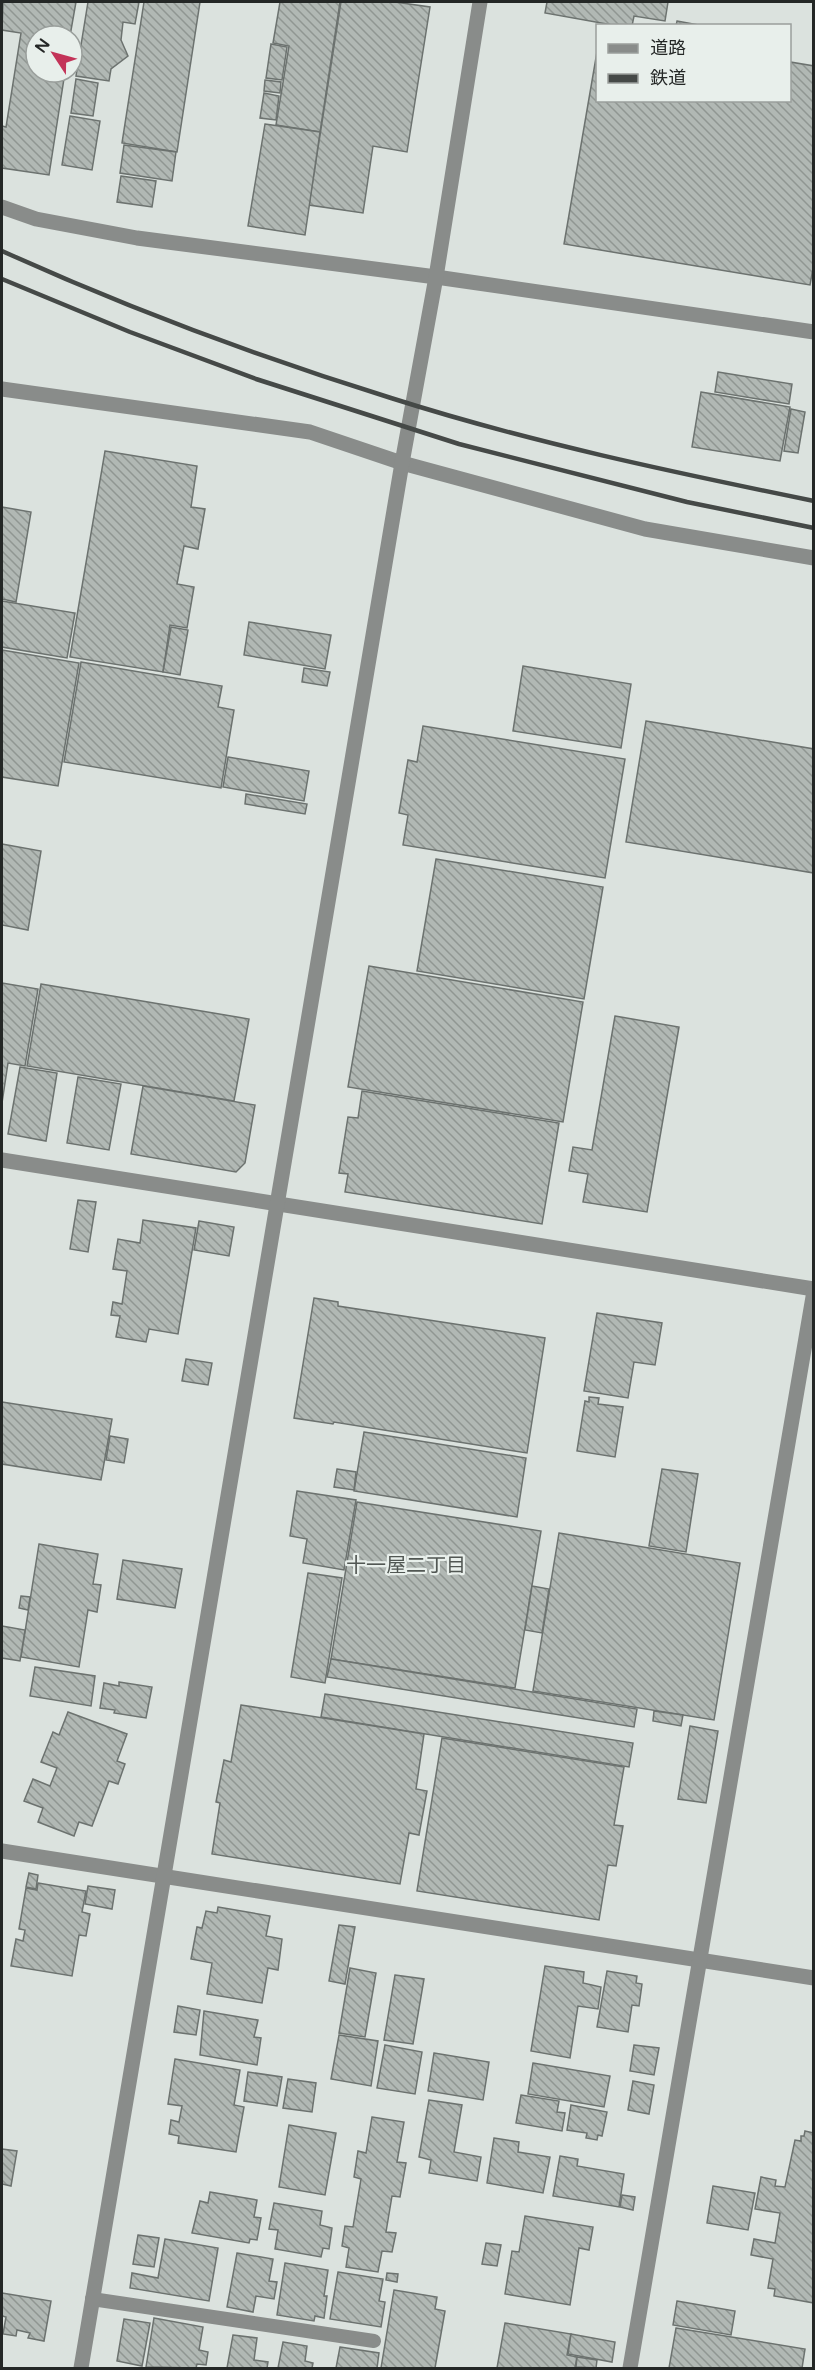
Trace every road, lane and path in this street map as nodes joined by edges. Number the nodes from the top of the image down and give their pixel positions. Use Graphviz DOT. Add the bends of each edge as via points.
graph roads {
  1 [pos="480,2"];
  2 [pos="2,207"];
  3 [pos="436,277"];
  4 [pos="813,332"];
  5 [pos="2,389"];
  6 [pos="402,463"];
  7 [pos="813,558"];
  8 [pos="2,1160"];
  9 [pos="277,1204"];
  10 [pos="813,1290"];
  11 [pos="2,1851"];
  12 [pos="164,1877"];
  13 [pos="700,1960"];
  14 [pos="813,1978"];
  15 [pos="92,2299"];
  16 [pos="374,2341"];
  17 [pos="81,2368"];
  18 [pos="630,2368"];
  1 -- 3 [label="street"];
  2 -- 3 [label="street" via="36,219 137,238"];
  3 -- 4 [label="street"];
  3 -- 6 [label="street"];
  5 -- 6 [label="street" via="310,432"];
  6 -- 7 [label="street" via="645,529"];
  6 -- 9 [label="street"];
  8 -- 9 [label="street"];
  9 -- 10 [label="street"];
  9 -- 12 [label="street"];
  10 -- 13 [label="street"];
  11 -- 12 [label="street"];
  12 -- 13 [label="street"];
  12 -- 15 [label="street"];
  13 -- 14 [label="street"];
  13 -- 18 [label="street"];
  15 -- 16 [label="lane"];
  15 -- 17 [label="street"];
}
